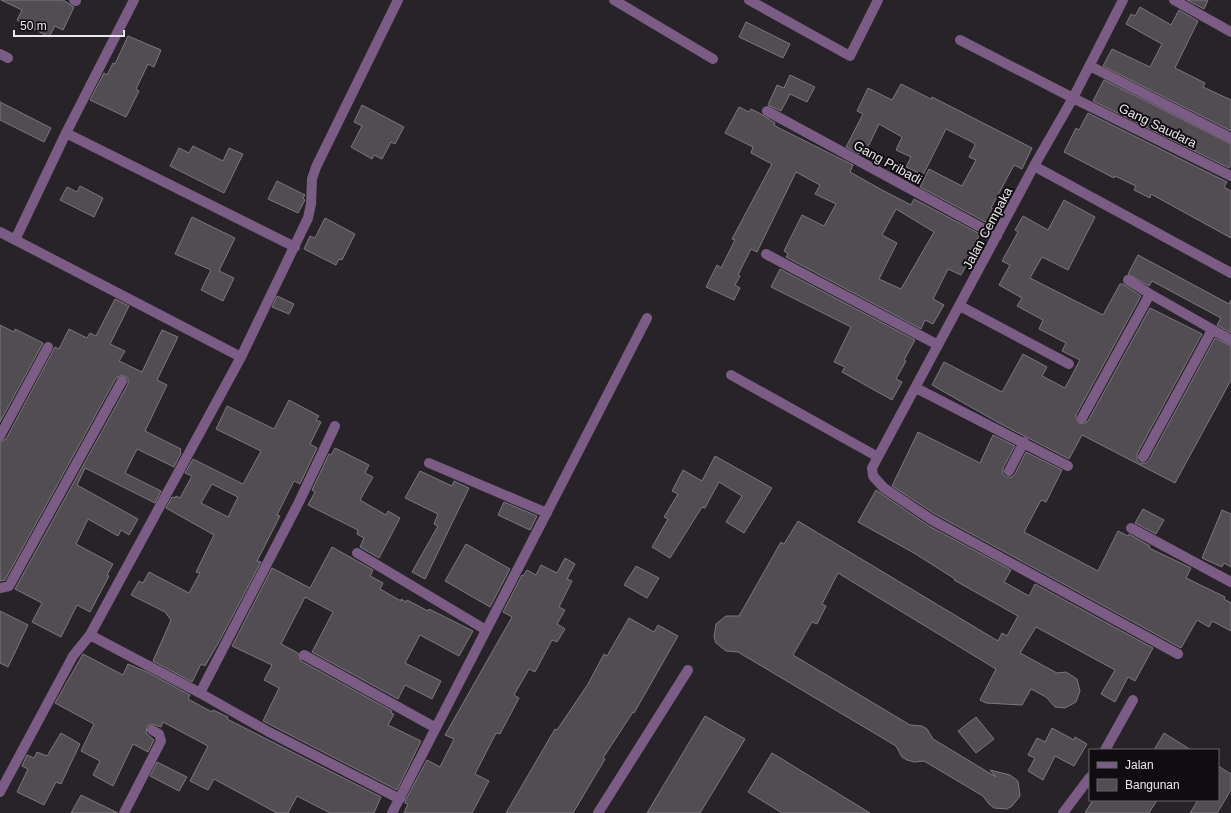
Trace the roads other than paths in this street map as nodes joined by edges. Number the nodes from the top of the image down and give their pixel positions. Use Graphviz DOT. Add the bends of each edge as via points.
graph roads {
  1 [pos="134,0"];
  2 [pos="398,0"];
  3 [pos="614,0"];
  4 [pos="749,0"];
  5 [pos="878,0"];
  6 [pos="1123,0"];
  7 [pos="1174,0"];
  8 [pos="1231,32"];
  9 [pos="960,40"];
  10 [pos="713,59"];
  11 [pos="1090,66"];
  12 [pos="1073,98"];
  13 [pos="767,111"];
  14 [pos="66,133"];
  15 [pos="1231,138"];
  16 [pos="1034,166"];
  17 [pos="1231,176"];
  18 [pos="0,232"];
  19 [pos="997,236"];
  20 [pos="15,240"];
  21 [pos="295,247"];
  22 [pos="766,254"];
  23 [pos="1231,273"];
  24 [pos="1128,280"];
  25 [pos="1150,294"];
  26 [pos="960,306"];
  27 [pos="647,318"];
  28 [pos="1212,330"];
  29 [pos="1231,340"];
  30 [pos="938,345"];
  31 [pos="48,347"];
  32 [pos="241,357"];
  33 [pos="1069,364"];
  34 [pos="731,375"];
  35 [pos="122,381"];
  36 [pos="916,388"];
  37 [pos="1082,418"];
  38 [pos="335,426"];
  39 [pos="0,436"];
  40 [pos="1024,442"];
  41 [pos="878,457"];
  42 [pos="1143,457"];
  43 [pos="429,463"];
  44 [pos="1068,466"];
  45 [pos="1009,471"];
  46 [pos="547,513"];
  47 [pos="1132,528"];
  48 [pos="357,553"];
  49 [pos="1231,582"];
  50 [pos="0,588"];
  51 [pos="486,630"];
  52 [pos="90,635"];
  53 [pos="1178,654"];
  54 [pos="304,655"];
  55 [pos="688,670"];
  56 [pos="200,693"];
  57 [pos="1133,700"];
  58 [pos="436,728"];
  59 [pos="152,730"];
  60 [pos="1106,749"];
  61 [pos="1089,778"];
  62 [pos="0,792"];
  63 [pos="400,799"];
  64 [pos="124,813"];
  65 [pos="392,813"];
  66 [pos="598,813"];
  67 [pos="1063,813"];
  1 -- 14 [label="street"];
  2 -- 21 [label="street" via="316,167 312,179 312,204"];
  3 -- 10 [label="street"];
  4 -- 5 [label="street" via="850,56"];
  6 -- 11 [label="street, Jalan Cempaka"];
  7 -- 8 [label="street"];
  9 -- 12 [label="street, Gang Saudara"];
  11 -- 12 [label="street, Jalan Cempaka"];
  11 -- 15 [label="street"];
  12 -- 16 [label="street, Jalan Cempaka"];
  12 -- 17 [label="street, Gang Saudara"];
  13 -- 19 [label="street, Gang Pribadi"];
  14 -- 20 [label="street"];
  14 -- 21 [label="street"];
  16 -- 19 [label="street, Jalan Cempaka"];
  16 -- 23 [label="street"];
  18 -- 20 [label="street"];
  19 -- 26 [label="street, Jalan Cempaka"];
  20 -- 32 [label="street"];
  21 -- 32 [label="street"];
  22 -- 30 [label="street"];
  24 -- 25 [label="street"];
  25 -- 28 [label="street"];
  25 -- 37 [label="street"];
  26 -- 30 [label="street, Jalan Cempaka"];
  26 -- 33 [label="street"];
  27 -- 46 [label="street"];
  28 -- 29 [label="street"];
  28 -- 42 [label="street"];
  30 -- 36 [label="street, Jalan Cempaka"];
  31 -- 39 [label="street"];
  32 -- 52 [label="street"];
  34 -- 41 [label="street"];
  35 -- 50 [label="street" via="9,586"];
  36 -- 40 [label="street"];
  36 -- 41 [label="street, Jalan Cempaka"];
  38 -- 56 [label="street" via="299,502"];
  40 -- 44 [label="street"];
  40 -- 45 [label="street"];
  41 -- 53 [label="street, Jalan Cempaka" via="872,468 873,476 884,488 932,520"];
  43 -- 46 [label="street"];
  46 -- 51 [label="street"];
  47 -- 49 [label="street"];
  48 -- 51 [label="street"];
  51 -- 58 [label="street"];
  52 -- 56 [label="street"];
  52 -- 62 [label="street" via="73,656"];
  54 -- 58 [label="street"];
  55 -- 66 [label="street"];
  56 -- 63 [label="street"];
  57 -- 60 [label="street"];
  58 -- 63 [label="street"];
  59 -- 64 [label="street" via="159,734 162,741"];
  61 -- 67 [label="street"];
  63 -- 65 [label="street"];
}
